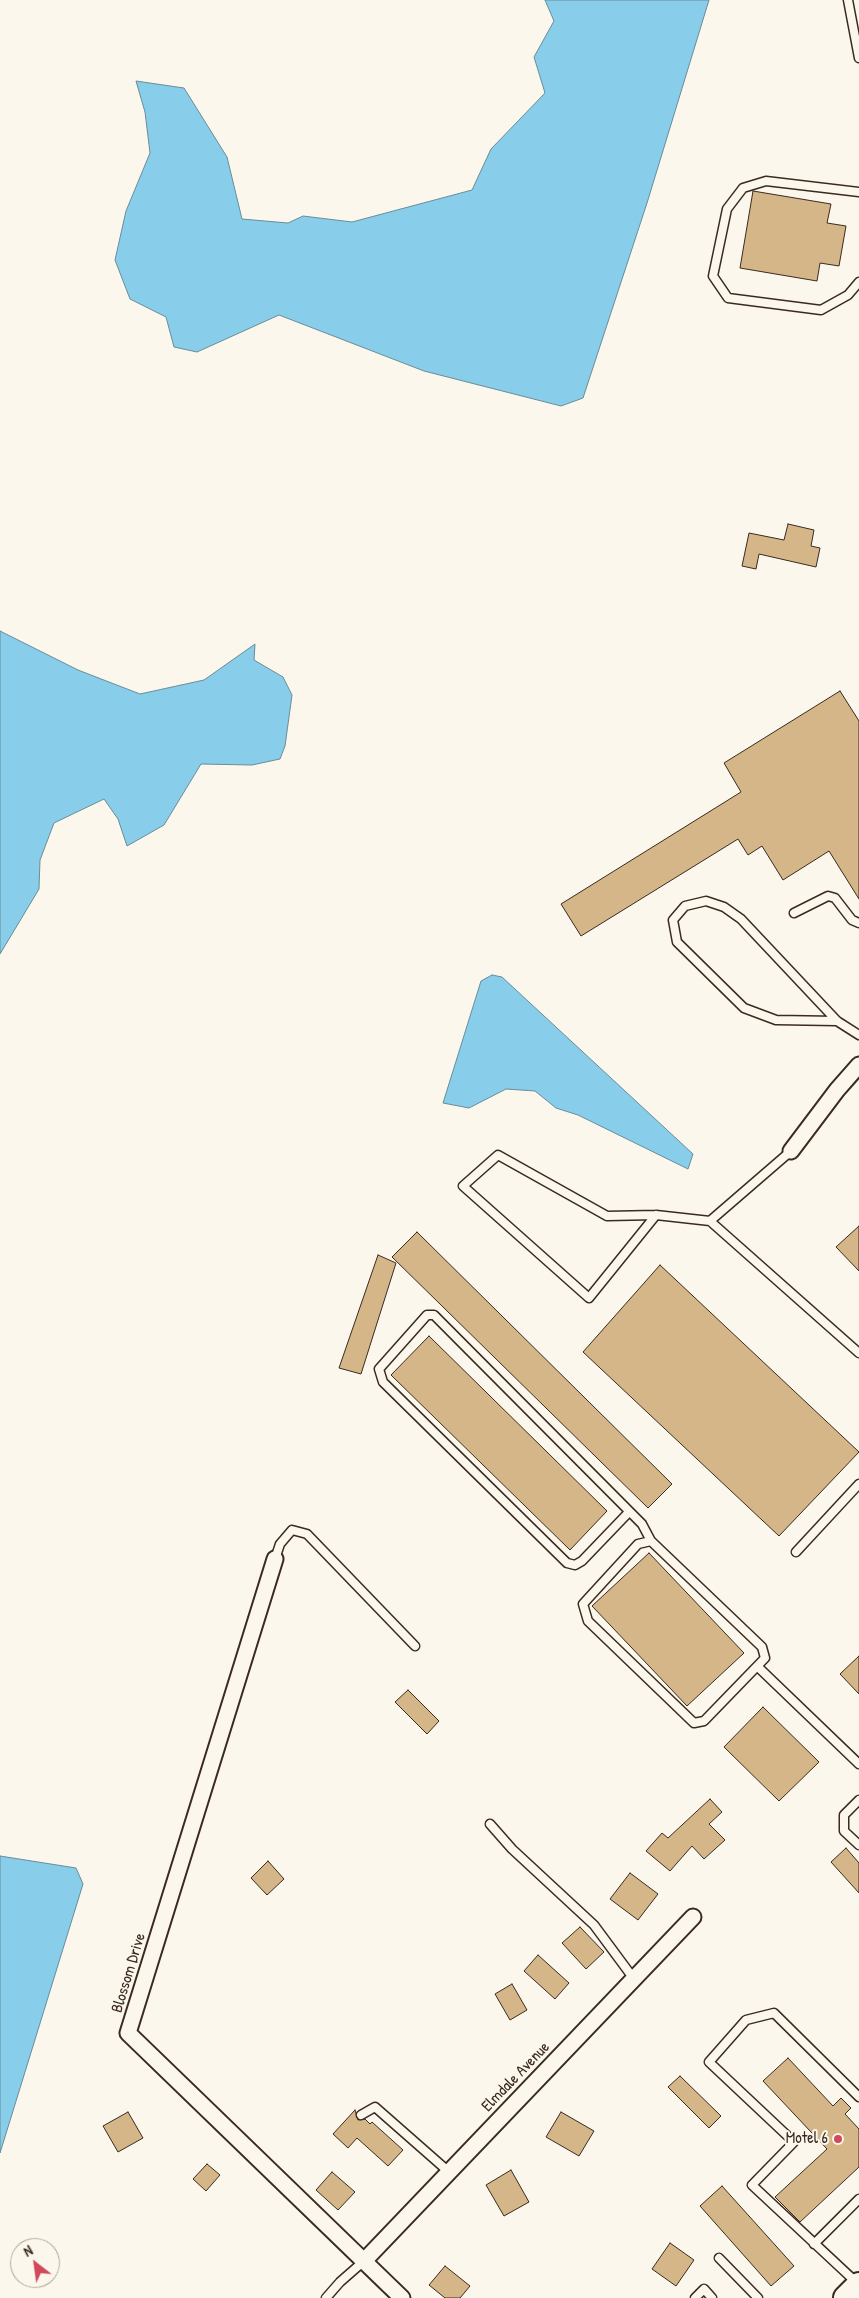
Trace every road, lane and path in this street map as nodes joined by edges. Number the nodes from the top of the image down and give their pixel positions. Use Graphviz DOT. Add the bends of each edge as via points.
graph roads {
  1 [pos="848,0"];
  2 [pos="859,58"];
  3 [pos="859,192"];
  4 [pos="859,282"];
  5 [pos="794,913"];
  6 [pos="859,923"];
  7 [pos="837,1021"];
  8 [pos="859,1034"];
  9 [pos="859,1065"];
  10 [pos="791,1151"];
  11 [pos="656,1216"];
  12 [pos="710,1221"];
  13 [pos="859,1353"];
  14 [pos="859,1484"];
  15 [pos="629,1512"];
  16 [pos="651,1541"];
  17 [pos="796,1552"];
  18 [pos="275,1559"];
  19 [pos="415,1646"];
  20 [pos="758,1668"];
  21 [pos="859,1764"];
  22 [pos="859,1800"];
  23 [pos="490,1824"];
  24 [pos="859,1845"];
  25 [pos="693,1917"];
  26 [pos="634,1979"];
  27 [pos="859,2097"];
  28 [pos="361,2115"];
  29 [pos="449,2172"];
  30 [pos="859,2200"];
  31 [pos="814,2244"];
  32 [pos="719,2258"];
  33 [pos="364,2261"];
  34 [pos="859,2285"];
  35 [pos="326,2298"];
  36 [pos="402,2298"];
  37 [pos="695,2298"];
  38 [pos="712,2298"];
  39 [pos="758,2298"];
  40 [pos="846,2298"];
  1 -- 2 [label="lane"];
  3 -- 4 [label="lane" via="766,181 743,188 727,209 713,276 728,298 821,310 848,294"];
  5 -- 6 [label="lane" via="828,896 835,898 852,920"];
  7 -- 7 [label="lane" via="741,919 724,907 706,901 685,906 673,920 677,942 744,1008 776,1020"];
  7 -- 8 [label="lane"];
  9 -- 10 [label="street"];
  10 -- 12 [label="lane"];
  11 -- 11 [label="lane" via="607,1216 498,1155 463,1186 589,1298"];
  11 -- 12 [label="lane"];
  12 -- 13 [label="lane"];
  14 -- 17 [label="lane"];
  15 -- 15 [label="lane" via="434,1315 427,1315 379,1369 382,1382 567,1563 575,1565 582,1561"];
  15 -- 16 [label="lane" via="642,1524"];
  16 -- 20 [label="lane" via="762,1647 765,1658"];
  16 -- 20 [label="lane" via="638,1544 583,1604 588,1621 694,1723 704,1721"];
  18 -- 19 [label="lane" via="280,1544 292,1530 307,1534"];
  18 -- 33 [label="street, Blossom Drive" via="128,2033"];
  20 -- 21 [label="lane"];
  22 -- 24 [label="lane" via="844,1816 844,1831"];
  23 -- 26 [label="lane" via="512,1849 594,1925"];
  25 -- 26 [label="street, Elmdale Avenue"];
  26 -- 29 [label="street, Elmdale Avenue"];
  27 -- 31 [label="lane" via="774,2013 746,2020 709,2062 794,2142 752,2185"];
  28 -- 29 [label="lane" via="376,2107"];
  29 -- 33 [label="street, Elmdale Avenue"];
  30 -- 31 [label="lane"];
  31 -- 34 [label="lane"];
  32 -- 39 [label="lane"];
  33 -- 35 [label="lane"];
  33 -- 36 [label="street, Blossom Drive"];
  34 -- 40 [label="main road"];
  37 -- 38 [label="lane" via="704,2289"];
}
